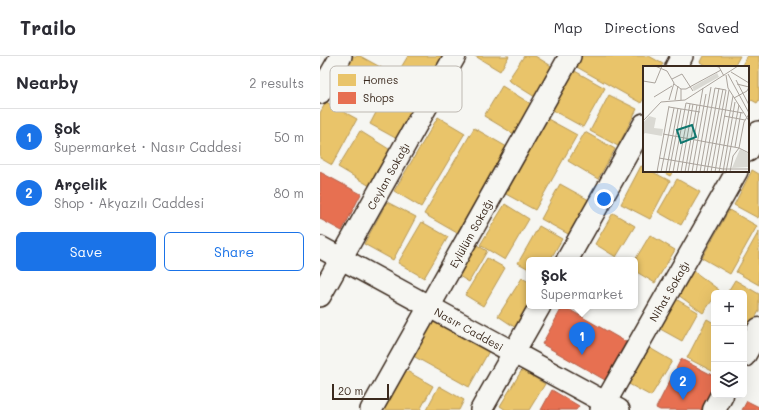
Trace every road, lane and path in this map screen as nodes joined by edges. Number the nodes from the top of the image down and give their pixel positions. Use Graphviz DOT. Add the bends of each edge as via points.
graph roads {
  1 [pos="341,56"];
  2 [pos="455,56"];
  3 [pos="570,56"];
  4 [pos="682,56"];
  5 [pos="335,66"];
  6 [pos="449,66"];
  7 [pos="677,66"];
  8 [pos="330,75"];
  9 [pos="320,93"];
  10 [pos="424,112"];
  11 [pos="643,126"];
  12 [pos="759,132"];
  13 [pos="749,149"];
  14 [pos="736,172"];
  15 [pos="320,247"];
  16 [pos="569,257"];
  17 [pos="341,259"];
  18 [pos="320,296"];
  19 [pos="429,307"];
  20 [pos="538,309"];
  21 [pos="759,329"];
  22 [pos="747,351"];
  23 [pos="514,353"];
  24 [pos="720,398"];
  25 [pos="608,408"];
  26 [pos="371,410"];
  27 [pos="481,410"];
  28 [pos="714,410"];
  1 -- 5 [label="street"];
  2 -- 6 [label="street, Ceylan Sokağı"];
  3 -- 19 [label="street, Eylülüm Sokağı"];
  4 -- 7 [label="street"];
  8 -- 9 [label="street"];
  10 -- 17 [label="street, Ceylan Sokağı"];
  11 -- 16 [label="street"];
  12 -- 13 [label="street"];
  14 -- 25 [label="street, Nihat Sokağı"];
  15 -- 17 [label="street, Nasır Caddesi"];
  17 -- 18 [label="street, Ceylan Sokağı"];
  17 -- 19 [label="street, Nasır Caddesi"];
  19 -- 23 [label="street, Nasır Caddesi"];
  19 -- 26 [label="street, Eylülüm Sokağı"];
  20 -- 23 [label="street"];
  21 -- 22 [label="street"];
  23 -- 25 [label="street, Nasır Caddesi"];
  23 -- 27 [label="street"];
  24 -- 28 [label="street"];
}
